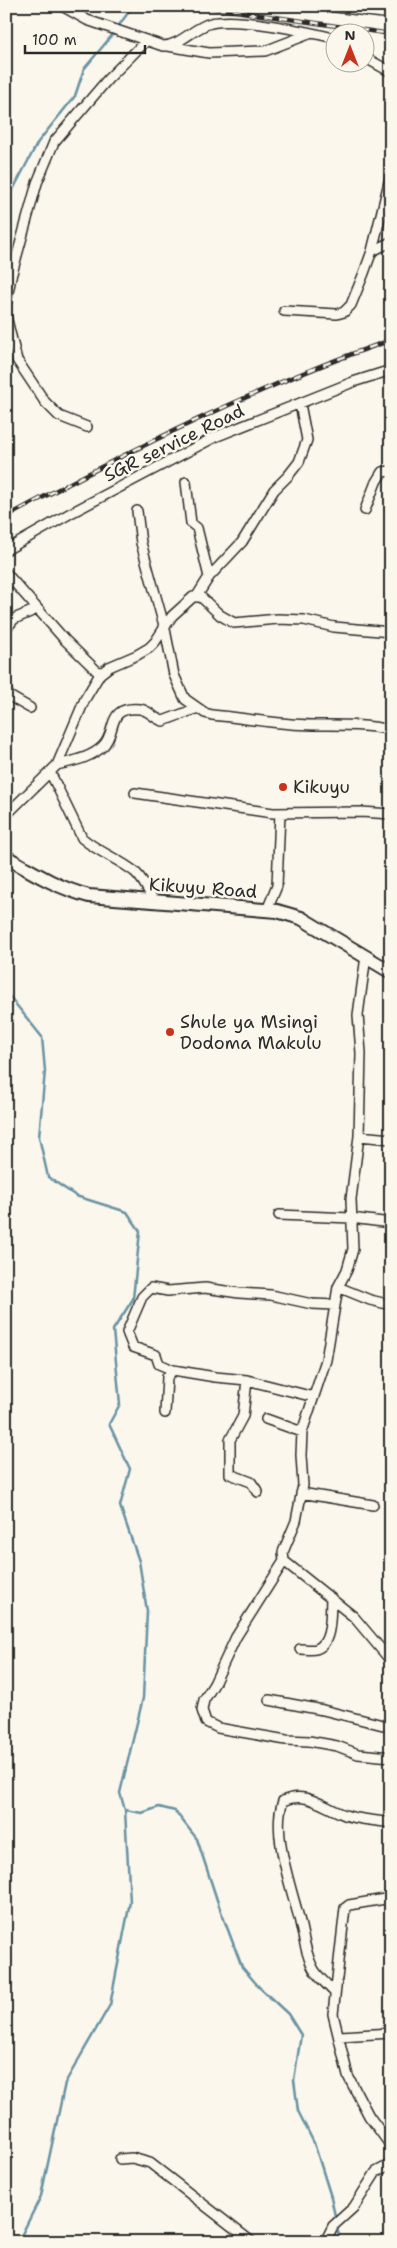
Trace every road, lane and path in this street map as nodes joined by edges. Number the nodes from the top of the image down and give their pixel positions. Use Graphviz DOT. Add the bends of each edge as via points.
graph roads {
  1 [pos="62,6"];
  2 [pos="328,6"];
  3 [pos="391,14"];
  4 [pos="310,33"];
  5 [pos="324,36"];
  6 [pos="146,41"];
  7 [pos="168,46"];
  8 [pos="374,63"];
  9 [pos="391,72"];
  10 [pos="391,174"];
  11 [pos="391,242"];
  12 [pos="372,251"];
  13 [pos="6,304"];
  14 [pos="284,311"];
  15 [pos="6,316"];
  16 [pos="391,370"];
  17 [pos="300,404"];
  18 [pos="87,427"];
  19 [pos="391,471"];
  20 [pos="186,482"];
  21 [pos="365,510"];
  22 [pos="137,512"];
  23 [pos="6,550"];
  24 [pos="6,573"];
  25 [pos="209,577"];
  26 [pos="197,596"];
  27 [pos="37,609"];
  28 [pos="6,629"];
  29 [pos="165,629"];
  30 [pos="391,632"];
  31 [pos="100,674"];
  32 [pos="6,690"];
  33 [pos="30,708"];
  34 [pos="198,708"];
  35 [pos="391,730"];
  36 [pos="53,768"];
  37 [pos="135,793"];
  38 [pos="280,813"];
  39 [pos="391,814"];
  40 [pos="6,815"];
  41 [pos="6,857"];
  42 [pos="154,902"];
  43 [pos="267,910"];
  44 [pos="366,956"];
  45 [pos="391,972"];
  46 [pos="359,1136"];
  47 [pos="391,1140"];
  48 [pos="279,1215"];
  49 [pos="351,1218"];
  50 [pos="391,1223"];
  51 [pos="338,1287"];
  52 [pos="335,1305"];
  53 [pos="391,1305"];
  54 [pos="173,1370"];
  55 [pos="248,1380"];
  56 [pos="314,1397"];
  57 [pos="165,1413"];
  58 [pos="266,1419"];
  59 [pos="302,1432"];
  60 [pos="258,1492"];
  61 [pos="301,1493"];
  62 [pos="373,1505"];
  63 [pos="284,1561"];
  64 [pos="331,1598"];
  65 [pos="300,1650"];
  66 [pos="391,1661"];
  67 [pos="269,1700"];
  68 [pos="391,1727"];
  69 [pos="391,1757"];
  70 [pos="391,1823"];
  71 [pos="391,1898"];
  72 [pos="334,1992"];
  73 [pos="391,2033"];
  74 [pos="340,2036"];
  75 [pos="391,2146"];
  76 [pos="120,2159"];
  77 [pos="391,2164"];
  78 [pos="252,2242"];
  79 [pos="323,2242"];
  1 -- 6 [label="street" via="87,20"];
  2 -- 3 [label="street"];
  4 -- 5 [label="street"];
  4 -- 7 [label="street" via="265,51 209,54"];
  4 -- 7 [label="street" via="252,23 213,23"];
  6 -- 7 [label="street"];
  6 -- 13 [label="street" via="108,79 54,142 37,183"];
  8 -- 9 [label="street"];
  10 -- 12 [label="street"];
  11 -- 12 [label="street"];
  12 -- 14 [label="street" via="351,305 344,312"];
  15 -- 18 [label="street" via="17,360 45,402 58,416"];
  16 -- 17 [label="street, SGR service Road"];
  17 -- 23 [label="street, SGR service Road" via="215,438"];
  17 -- 25 [label="street" via="307,440 299,462 274,490 242,542"];
  19 -- 21 [label="street" via="382,472"];
  20 -- 25 [label="street" via="191,523 197,528"];
  22 -- 29 [label="street" via="141,543"];
  24 -- 27 [label="street"];
  25 -- 26 [label="street"];
  26 -- 29 [label="street" via="185,603"];
  26 -- 30 [label="street" via="234,623 304,620 343,628"];
  27 -- 28 [label="street" via="14,619"];
  27 -- 31 [label="street"];
  29 -- 31 [label="street" via="144,651"];
  29 -- 34 [label="street" via="180,691"];
  31 -- 36 [label="street"];
  32 -- 33 [label="street" via="9,696"];
  34 -- 35 [label="street" via="212,715"];
  34 -- 36 [label="street" via="163,722 145,710 122,711 113,720 105,744 97,751"];
  36 -- 40 [label="street"];
  36 -- 42 [label="street" via="82,838 135,872"];
  37 -- 38 [label="street"];
  38 -- 39 [label="street"];
  38 -- 43 [label="street" via="278,886"];
  41 -- 42 [label="main road, Kikuyu Road" via="68,890 89,896"];
  42 -- 43 [label="main road, Kikuyu Road"];
  43 -- 44 [label="main road, Kikuyu Road" via="301,918"];
  44 -- 45 [label="main road, Kikuyu Road"];
  44 -- 46 [label="street" via="358,1015 361,1053"];
  46 -- 47 [label="street"];
  46 -- 49 [label="street"];
  48 -- 49 [label="street"];
  49 -- 50 [label="street"];
  49 -- 51 [label="street" via="353,1249"];
  51 -- 52 [label="street"];
  51 -- 53 [label="street"];
  52 -- 54 [label="street" via="206,1288 168,1291 151,1288 142,1297 127,1332 133,1348 156,1355 159,1364"];
  52 -- 56 [label="street" via="326,1360"];
  54 -- 55 [label="street"];
  54 -- 57 [label="street" via="167,1377"];
  55 -- 56 [label="street"];
  55 -- 60 [label="street" via="243,1416 230,1440 230,1474 250,1482"];
  56 -- 59 [label="street"];
  58 -- 59 [label="street"];
  59 -- 61 [label="street"];
  61 -- 62 [label="street"];
  61 -- 63 [label="street" via="296,1521 283,1552"];
  63 -- 64 [label="street"];
  63 -- 69 [label="street" via="236,1637 204,1700 202,1710 206,1722 218,1728"];
  64 -- 65 [label="street" via="328,1636 323,1646 315,1650"];
  64 -- 66 [label="street" via="354,1618"];
  67 -- 68 [label="street"];
  70 -- 72 [label="street" via="344,1814 304,1798 292,1797 283,1802 280,1809 285,1865 306,1949 312,1967"];
  71 -- 72 [label="street" via="345,1908 342,1952"];
  72 -- 74 [label="street" via="333,2014"];
  73 -- 74 [label="street"];
  74 -- 75 [label="street" via="348,2076 369,2116"];
  76 -- 78 [label="street" via="142,2159 154,2166"];
  77 -- 79 [label="street" via="376,2172 354,2207 333,2226"];
}
